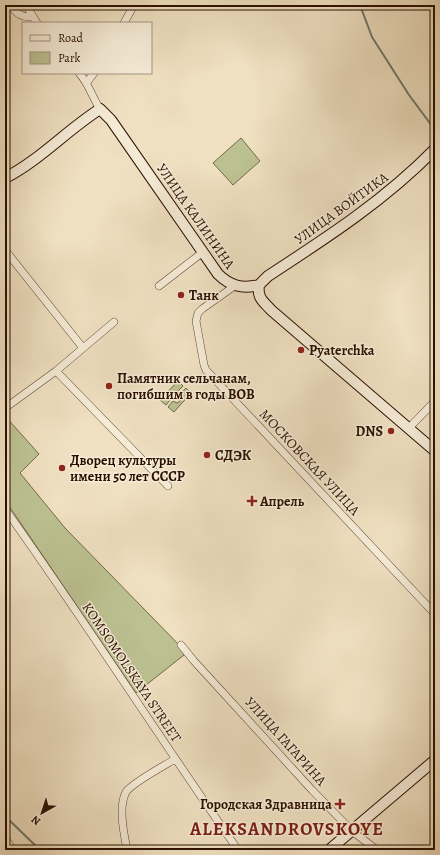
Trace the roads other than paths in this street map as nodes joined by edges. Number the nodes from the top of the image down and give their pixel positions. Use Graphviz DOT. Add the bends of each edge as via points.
graph roads {
  1 [pos="9,5"];
  2 [pos="26,5"];
  3 [pos="134,5"];
  4 [pos="35,20"];
  5 [pos="125,22"];
  6 [pos="81,74"];
  7 [pos="93,74"];
  8 [pos="87,82"];
  9 [pos="100,109"];
  10 [pos="435,150"];
  11 [pos="5,178"];
  12 [pos="5,250"];
  13 [pos="203,252"];
  14 [pos="236,285"];
  15 [pos="259,285"];
  16 [pos="159,286"];
  17 [pos="114,322"];
  18 [pos="83,348"];
  19 [pos="56,371"];
  20 [pos="435,401"];
  21 [pos="5,408"];
  22 [pos="409,428"];
  23 [pos="435,451"];
  24 [pos="168,486"];
  25 [pos="5,509"];
  26 [pos="435,614"];
  27 [pos="181,645"];
  28 [pos="175,759"];
  29 [pos="435,760"];
  30 [pos="352,831"];
  31 [pos="5,838"];
  32 [pos="13,850"];
  33 [pos="127,850"];
  34 [pos="238,850"];
  35 [pos="329,850"];
  36 [pos="377,850"];
  1 -- 4 [label="street" via="18,15"];
  2 -- 4 [label="street"];
  3 -- 5 [label="street"];
  6 -- 8 [label="street, УЛИЦА КАЛИНИНА"];
  7 -- 8 [label="street"];
  8 -- 9 [label="street, УЛИЦА КАЛИНИНА"];
  9 -- 11 [label="main road" via="25,166"];
  9 -- 13 [label="main road, УЛИЦА КАЛИНИНА" via="111,120"];
  10 -- 15 [label="main road, УЛИЦА ВОЙТИКА" via="364,212 268,276"];
  12 -- 18 [label="street"];
  13 -- 14 [label="main road, УЛИЦА КАЛИНИНА" via="225,281"];
  13 -- 16 [label="street"];
  14 -- 15 [label="main road, УЛИЦА КАЛИНИНА"];
  14 -- 26 [label="street, МОСКОВСКАЯ УЛИЦА" via="198,313 196,321 206,370"];
  15 -- 22 [label="main road" via="261,299 271,310"];
  17 -- 18 [label="street"];
  18 -- 19 [label="street"];
  19 -- 21 [label="street"];
  19 -- 24 [label="street"];
  20 -- 22 [label="street"];
  22 -- 23 [label="main road"];
  25 -- 28 [label="street, KOMSOMOLSKAYA STREET"];
  27 -- 30 [label="street, УЛИЦА ГАГАРИНА"];
  28 -- 33 [label="street" via="127,790 123,808"];
  28 -- 34 [label="street, KOMSOMOLSKAYA STREET"];
  29 -- 30 [label="main road"];
  30 -- 35 [label="main road"];
  30 -- 36 [label="street, УЛИЦА ГАГАРИНА"];
  31 -- 32 [label="street"];
}
